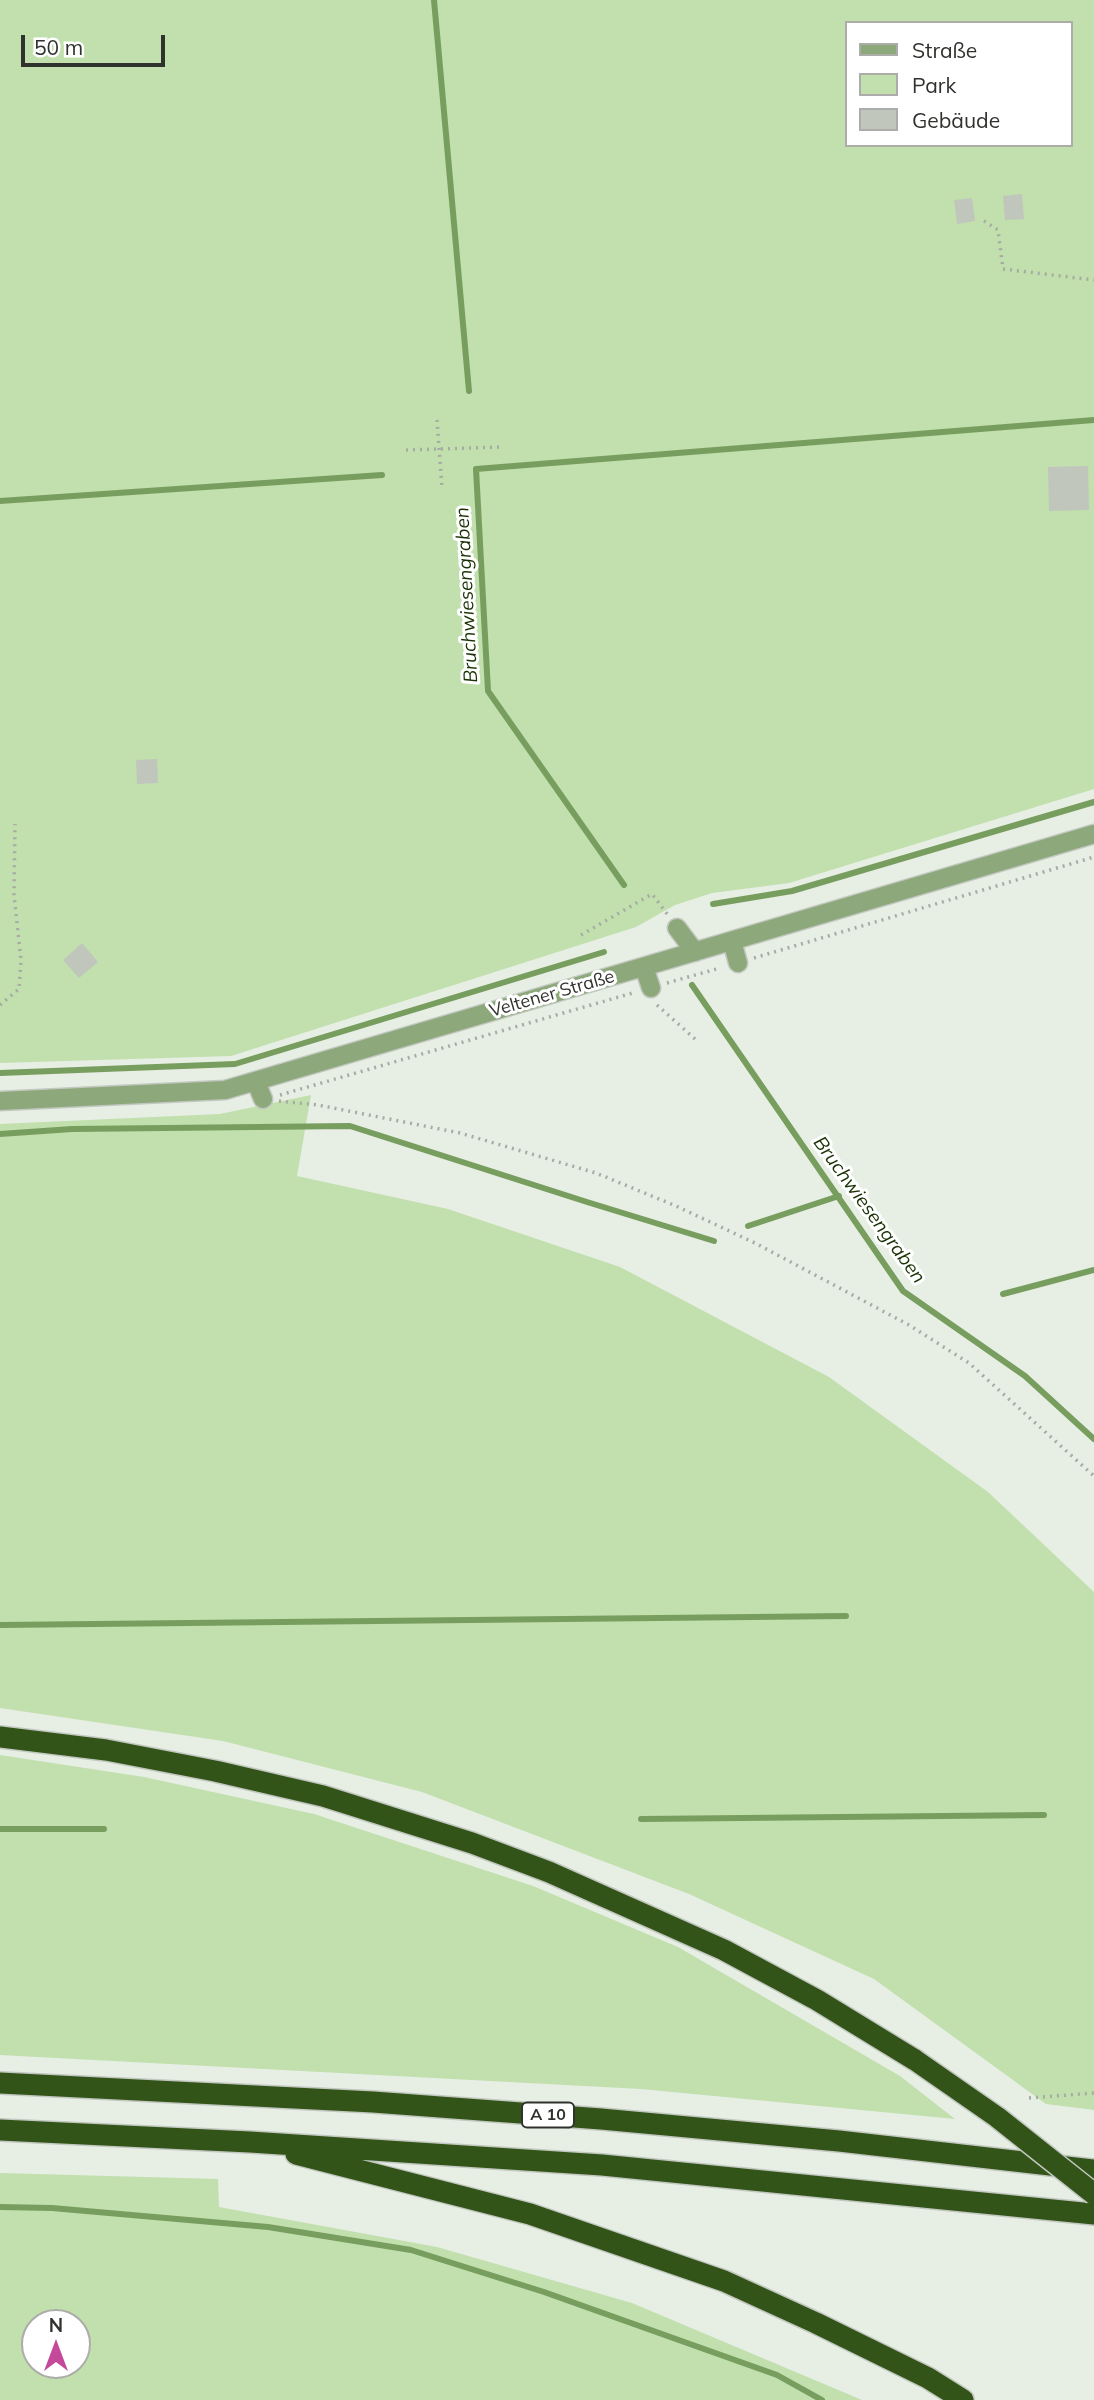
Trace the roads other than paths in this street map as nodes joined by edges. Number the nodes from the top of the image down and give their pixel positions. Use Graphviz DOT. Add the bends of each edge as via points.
graph roads {
  1 [pos="1094,834"];
  2 [pos="677,928"];
  3 [pos="732,941"];
  4 [pos="695,952"];
  5 [pos="738,963"];
  6 [pos="644,967"];
  7 [pos="653,996"];
  8 [pos="0,1101"];
  9 [pos="0,1737"];
  10 [pos="0,2083"];
  11 [pos="0,2130"];
  12 [pos="250,2141"];
  13 [pos="1094,2170"];
  14 [pos="1094,2194"];
  15 [pos="1094,2214"];
  16 [pos="963,2400"];
  1 -- 3 [label="street, Veltener Straße"];
  2 -- 4 [label="street"];
  3 -- 4 [label="street, Veltener Straße"];
  3 -- 5 [label="street"];
  4 -- 6 [label="street, Veltener Straße"];
  6 -- 7 [label="street"];
  6 -- 8 [label="street, Veltener Straße" via="259,1090"];
  9 -- 14 [label="highway, bridge" via="106,1751 323,1796 549,1872 724,1950 817,2000 997,2117"];
  10 -- 13 [label="highway, A 10" via="601,2119"];
  11 -- 12 [label="highway"];
  12 -- 15 [label="highway" via="602,2165"];
  12 -- 16 [label="highway" via="530,2214 724,2281 928,2378"];
}
